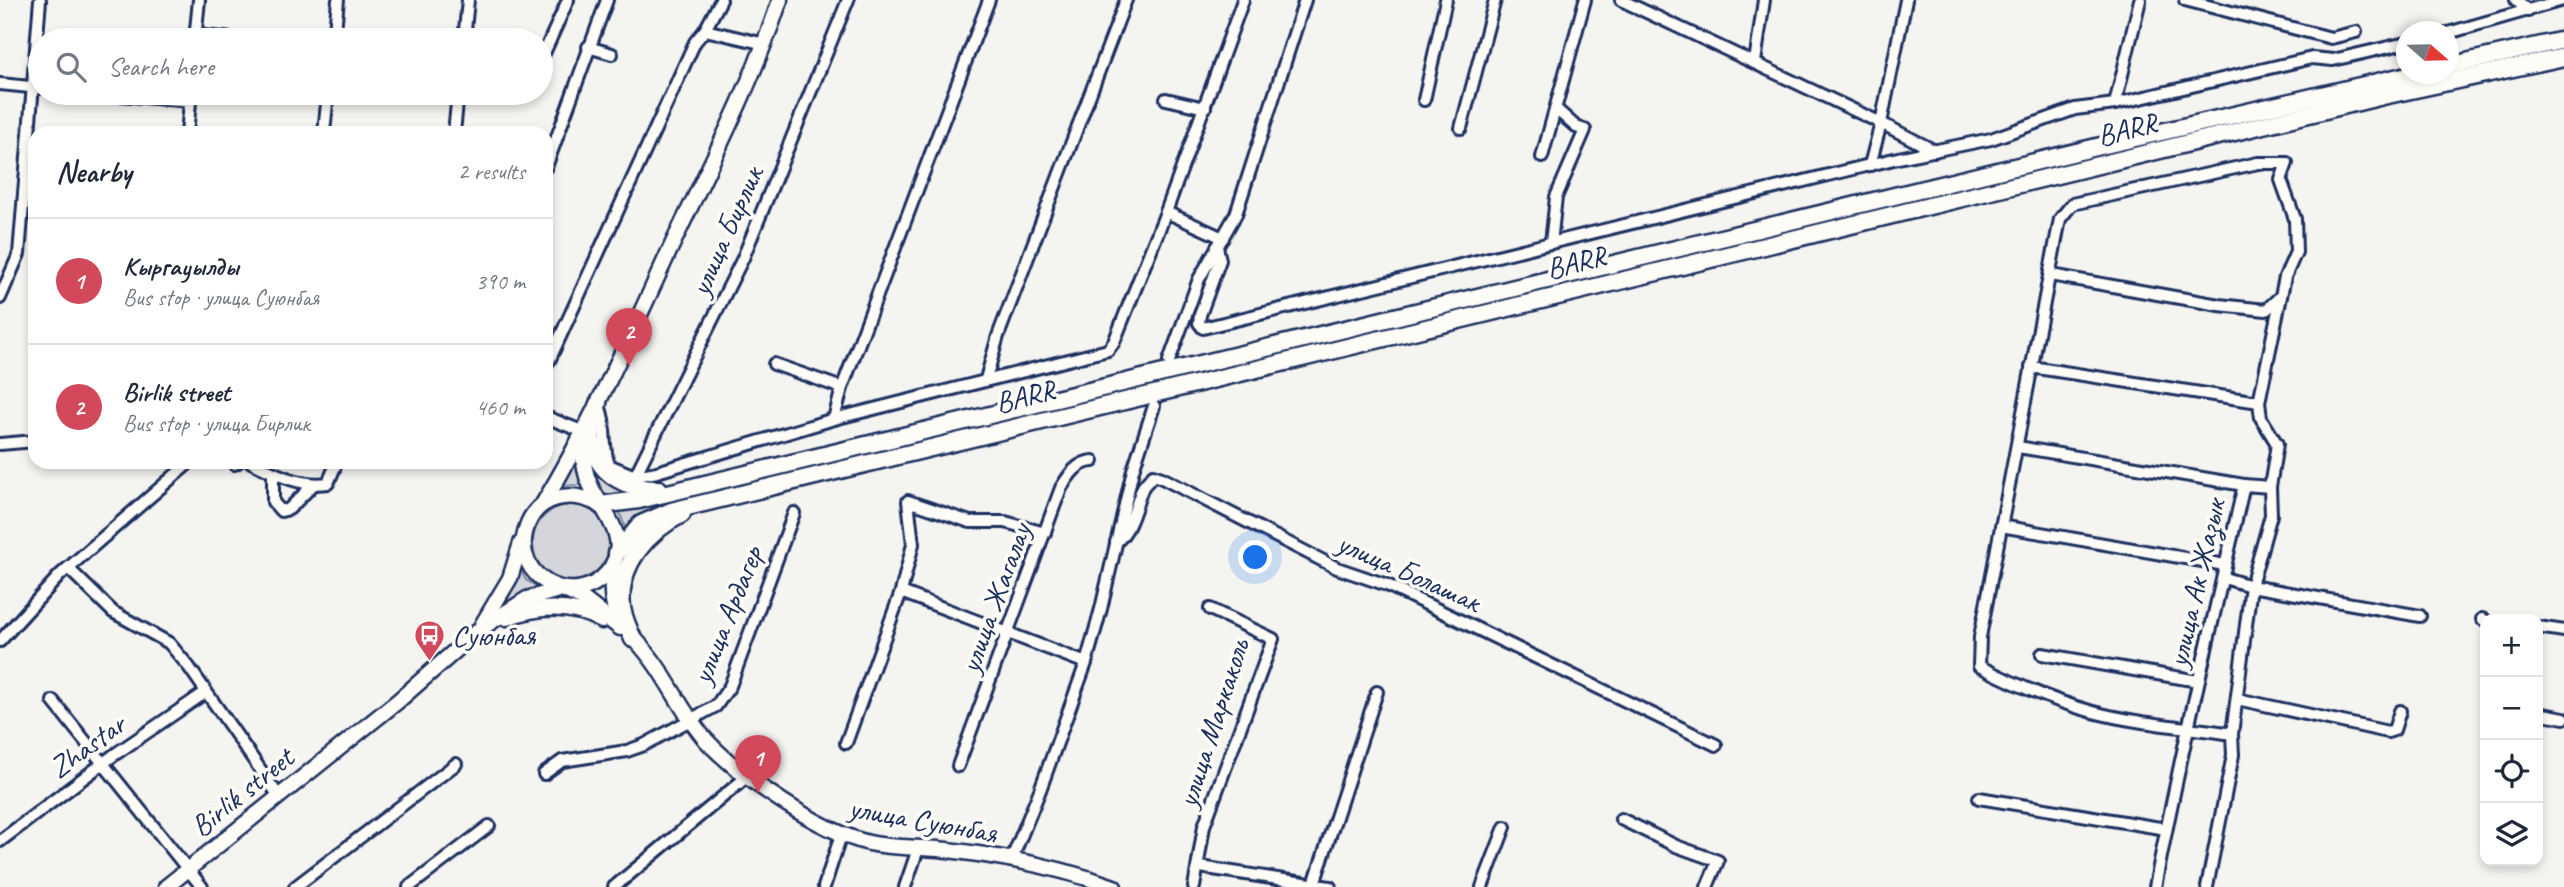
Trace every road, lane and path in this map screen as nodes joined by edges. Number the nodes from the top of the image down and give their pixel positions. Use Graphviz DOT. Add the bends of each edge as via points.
graph roads {
  1 [pos="40,0"];
  2 [pos="199,0"];
  3 [pos="338,0"];
  4 [pos="468,0"];
  5 [pos="568,0"];
  6 [pos="607,0"];
  7 [pos="721,0"];
  8 [pos="780,0"];
  9 [pos="848,0"];
  10 [pos="989,0"];
  11 [pos="1126,0"];
  12 [pos="1243,0"];
  13 [pos="1305,0"];
  14 [pos="1446,0"];
  15 [pos="1495,0"];
  16 [pos="1585,0"];
  17 [pos="1621,0"];
  18 [pos="1764,0"];
  19 [pos="1906,0"];
  20 [pos="2140,0"];
  21 [pos="2185,0"];
  22 [pos="2516,0"];
  23 [pos="2563,0"];
  24 [pos="2532,7"];
  25 [pos="39,28"];
  26 [pos="196,28"];
  27 [pos="335,28"];
  28 [pos="465,28"];
  29 [pos="705,30"];
  30 [pos="2459,30"];
  31 [pos="2356,32"];
  32 [pos="553,33"];
  33 [pos="2564,40"];
  34 [pos="765,44"];
  35 [pos="2396,45"];
  36 [pos="589,47"];
  37 [pos="612,54"];
  38 [pos="2564,57"];
  39 [pos="1755,62"];
  40 [pos="2459,64"];
  41 [pos="2396,78"];
  42 [pos="0,84"];
  43 [pos="28,86"];
  44 [pos="1166,99"];
  45 [pos="1424,100"];
  46 [pos="2115,104"];
  47 [pos="35,105"];
  48 [pos="190,105"];
  49 [pos="327,105"];
  50 [pos="457,105"];
  51 [pos="1205,108"];
  52 [pos="1556,109"];
  53 [pos="1881,123"];
  54 [pos="33,126"];
  55 [pos="188,126"];
  56 [pos="325,126"];
  57 [pos="455,126"];
  58 [pos="1461,128"];
  59 [pos="553,147"];
  60 [pos="1935,151"];
  61 [pos="1542,157"];
  62 [pos="1870,165"];
  63 [pos="28,170"];
  64 [pos="1166,212"];
  65 [pos="1220,243"];
  66 [pos="1551,243"];
  67 [pos="2050,275"];
  68 [pos="2281,296"];
  69 [pos="0,298"];
  70 [pos="553,352"];
  71 [pos="1169,361"];
  72 [pos="774,364"];
  73 [pos="2031,367"];
  74 [pos="986,379"];
  75 [pos="842,388"];
  76 [pos="2259,402"];
  77 [pos="598,404"];
  78 [pos="1154,406"];
  79 [pos="834,419"];
  80 [pos="553,421"];
  81 [pos="580,441"];
  82 [pos="28,442"];
  83 [pos="0,444"];
  84 [pos="2018,447"];
  85 [pos="1093,461"];
  86 [pos="182,469"];
  87 [pos="263,469"];
  88 [pos="335,469"];
  89 [pos="273,475"];
  90 [pos="635,476"];
  91 [pos="314,484"];
  92 [pos="2244,485"];
  93 [pos="2270,487"];
  94 [pos="676,489"];
  95 [pos="707,502"];
  96 [pos="543,504"];
  97 [pos="600,505"];
  98 [pos="794,513"];
  99 [pos="2001,526"];
  100 [pos="1045,533"];
  101 [pos="524,535"];
  102 [pos="1116,542"];
  103 [pos="615,558"];
  104 [pos="2225,565"];
  105 [pos="68,568"];
  106 [pos="2224,578"];
  107 [pos="2250,586"];
  108 [pos="562,589"];
  109 [pos="901,592"];
  110 [pos="1210,609"];
  111 [pos="2420,617"];
  112 [pos="480,629"];
  113 [pos="2543,629"];
  114 [pos="2564,631"];
  115 [pos="1008,634"];
  116 [pos="632,639"];
  117 [pos="0,641"];
  118 [pos="2042,653"];
  119 [pos="1086,663"];
  120 [pos="2198,681"];
  121 [pos="206,692"];
  122 [pos="1377,692"];
  123 [pos="2237,699"];
  124 [pos="53,701"];
  125 [pos="2400,711"];
  126 [pos="2543,714"];
  127 [pos="2564,718"];
  128 [pos="690,721"];
  129 [pos="2187,727"];
  130 [pos="2232,734"];
  131 [pos="846,743"];
  132 [pos="1716,745"];
  133 [pos="104,764"];
  134 [pos="456,764"];
  135 [pos="958,766"];
  136 [pos="544,774"];
  137 [pos="749,775"];
  138 [pos="278,795"];
  139 [pos="1979,798"];
  140 [pos="1621,819"];
  141 [pos="489,826"];
  142 [pos="1505,827"];
  143 [pos="2166,829"];
  144 [pos="841,835"];
  145 [pos="0,841"];
  146 [pos="918,849"];
  147 [pos="1011,861"];
  148 [pos="1200,867"];
  149 [pos="188,869"];
  150 [pos="1314,884"];
  151 [pos="166,887"];
  152 [pos="202,887"];
  153 [pos="295,887"];
  154 [pos="409,887"];
  155 [pos="614,887"];
  156 [pos="824,887"];
  157 [pos="905,887"];
  158 [pos="1114,887"];
  159 [pos="1194,887"];
  160 [pos="1331,887"];
  161 [pos="1482,887"];
  162 [pos="1707,887"];
  163 [pos="2155,887"];
  164 [pos="2207,887"];
  1 -- 25 [label="street"];
  2 -- 26 [label="street"];
  3 -- 27 [label="street"];
  4 -- 28 [label="street"];
  5 -- 32 [label="street"];
  6 -- 36 [label="street"];
  7 -- 29 [label="street"];
  8 -- 34 [label="main road"];
  9 -- 90 [label="street, улица Бирлик" via="743,258"];
  10 -- 75 [label="street"];
  11 -- 74 [label="street" via="998,336"];
  12 -- 51 [label="street"];
  13 -- 65 [label="street" via="1256,158"];
  14 -- 45 [label="street"];
  15 -- 58 [label="street"];
  16 -- 52 [label="street"];
  17 -- 39 [label="street"];
  18 -- 39 [label="street"];
  19 -- 53 [label="street"];
  20 -- 46 [label="street"];
  21 -- 31 [label="street" via="2324,37"];
  22 -- 24 [label="street"];
  23 -- 24 [label="street"];
  24 -- 30 [label="street"];
  29 -- 34 [label="street"];
  29 -- 70 [label="street" via="695,42"];
  33 -- 40 [label="highway"];
  34 -- 77 [label="main road"];
  35 -- 46 [label="street" via="2333,60 2312,58"];
  36 -- 37 [label="street"];
  36 -- 59 [label="street"];
  38 -- 95 [label="highway, BARR" via="2383,96"];
  39 -- 53 [label="street"];
  41 -- 94 [label="highway, BARR"];
  42 -- 43 [label="street"];
  44 -- 51 [label="street"];
  46 -- 60 [label="street" via="2075,109 1992,139"];
  47 -- 54 [label="street"];
  48 -- 55 [label="street"];
  49 -- 56 [label="street"];
  50 -- 57 [label="street"];
  51 -- 64 [label="street"];
  52 -- 61 [label="street"];
  52 -- 66 [label="street" via="1585,130 1556,197"];
  53 -- 60 [label="street"];
  53 -- 62 [label="street"];
  60 -- 62 [label="street"];
  62 -- 66 [label="street"];
  63 -- 69 [label="street" via="19,254"];
  64 -- 65 [label="street"];
  64 -- 74 [label="street" via="1108,350 1039,370"];
  65 -- 66 [label="street" via="1220,260 1200,315 1203,328"];
  65 -- 71 [label="street" via="1199,279"];
  67 -- 68 [label="street" via="2266,310"];
  67 -- 68 [label="street" via="2060,219 2071,204 2258,163 2287,163 2281,180 2295,219 2296,252"];
  67 -- 73 [label="street"];
  68 -- 76 [label="street"];
  72 -- 75 [label="street"];
  73 -- 76 [label="street"];
  73 -- 84 [label="street"];
  74 -- 79 [label="street"];
  75 -- 79 [label="street"];
  76 -- 93 [label="street, улица Ак Жазык" via="2261,418 2277,444"];
  77 -- 81 [label="main road"];
  77 -- 90 [label="street" via="606,418 603,436 609,465"];
  77 -- 94 [label="highway" via="591,440 605,470 636,488"];
  78 -- 102 [label="street"];
  79 -- 90 [label="street"];
  80 -- 81 [label="street"];
  81 -- 96 [label="main road"];
  81 -- 97 [label="main road" via="588,481"];
  82 -- 83 [label="street"];
  84 -- 92 [label="street"];
  84 -- 99 [label="street"];
  85 -- 100 [label="street, улица Жагалау" via="1071,471"];
  86 -- 105 [label="street"];
  87 -- 89 [label="street"];
  88 -- 91 [label="street" via="328,484"];
  89 -- 91 [label="street"];
  89 -- 91 [label="street" via="273,502 281,511 289,509"];
  92 -- 93 [label="street, улица Ак Жазык"];
  92 -- 104 [label="street, улица Ак Жазык"];
  93 -- 107 [label="street, улица Ак Жазык" via="2271,515"];
  94 -- 97 [label="highway, BARR"];
  95 -- 103 [label="highway, BARR" via="655,515 633,531"];
  95 -- 116 [label="highway" via="656,529 631,562 622,601"];
  96 -- 97 [label="main road" via="565,495"];
  96 -- 101 [label="main road" via="527,523"];
  97 -- 103 [label="main road" via="615,526"];
  98 -- 128 [label="street, улица Ардагер" via="730,686 716,706"];
  99 -- 104 [label="street"];
  99 -- 129 [label="street" via="1980,637 1979,666 2021,688 2095,713"];
  100 -- 109 [label="street" via="1005,522 970,522 908,501 913,544"];
  100 -- 115 [label="street, улица Жагалау"];
  101 -- 108 [label="main road" via="530,568 547,584"];
  101 -- 112 [label="main road" via="510,578"];
  102 -- 119 [label="street"];
  102 -- 132 [label="street, улица Болашак" via="1123,537 1145,484 1153,475 1162,478 1337,568 1387,585"];
  103 -- 108 [label="main road" via="590,586"];
  103 -- 116 [label="main road, улица Суюнбая" via="612,604"];
  104 -- 106 [label="street, улица Ак Жазык"];
  105 -- 117 [label="street"];
  105 -- 121 [label="street" via="113,612 169,643"];
  106 -- 107 [label="street"];
  106 -- 120 [label="street, улица Ак Жазык"];
  107 -- 111 [label="street"];
  107 -- 123 [label="street, улица Ак Жазык"];
  108 -- 112 [label="main road" via="527,599"];
  108 -- 116 [label="main road" via="583,599"];
  109 -- 115 [label="street"];
  109 -- 131 [label="street"];
  110 -- 148 [label="street, улица Маркаколь" via="1273,639 1204,826"];
  112 -- 116 [label="main road" via="529,611 560,608 593,617"];
  112 -- 138 [label="main road, Birlik street"];
  113 -- 114 [label="street"];
  115 -- 119 [label="street"];
  115 -- 135 [label="street, улица Жагалау"];
  116 -- 128 [label="main road, улица Суюнбая" via="656,665"];
  118 -- 120 [label="street"];
  119 -- 147 [label="street"];
  120 -- 129 [label="street, улица Ак Жазык"];
  121 -- 133 [label="street, Zhastar"];
  121 -- 138 [label="street"];
  122 -- 150 [label="street"];
  123 -- 125 [label="street" via="2388,732 2394,730"];
  123 -- 130 [label="street, улица Ак Жазык"];
  124 -- 133 [label="street"];
  126 -- 127 [label="street"];
  128 -- 136 [label="street, улица Ардагер" via="627,751 562,761"];
  128 -- 137 [label="main road, улица Суюнбая"];
  129 -- 130 [label="street"];
  129 -- 143 [label="street, улица Ак Жазык"];
  130 -- 164 [label="street, улица Ак Жазык" via="2233,755"];
  133 -- 145 [label="street, Zhastar"];
  133 -- 149 [label="street"];
  134 -- 153 [label="street"];
  137 -- 144 [label="main road, улица Суюнбая" via="810,819"];
  137 -- 155 [label="street"];
  138 -- 149 [label="main road, Birlik street"];
  139 -- 143 [label="street"];
  140 -- 162 [label="street" via="1718,861"];
  141 -- 154 [label="street"];
  142 -- 161 [label="street"];
  143 -- 163 [label="street, улица Ак Жазык"];
  144 -- 146 [label="main road, улица Суюнбая"];
  144 -- 156 [label="street"];
  146 -- 147 [label="main road, улица Суюнбая"];
  146 -- 157 [label="street"];
  147 -- 158 [label="main road, улица Суюнбая" via="1081,875"];
  148 -- 150 [label="street"];
  148 -- 159 [label="street, улица Маркаколь"];
  149 -- 151 [label="main road, Birlik street"];
  149 -- 152 [label="street"];
  150 -- 160 [label="street"];
}
